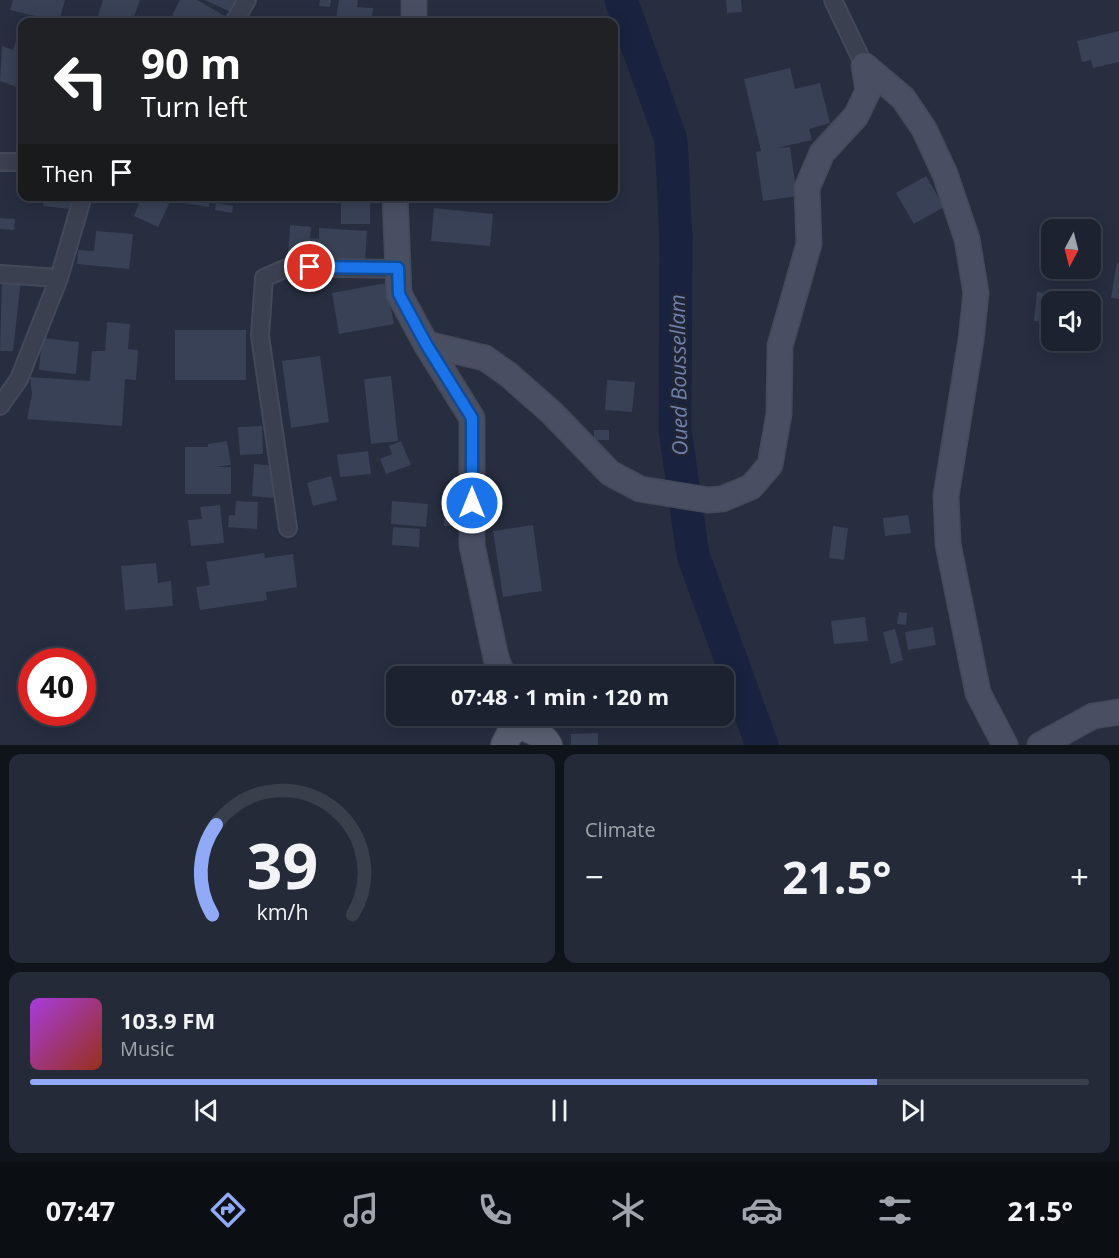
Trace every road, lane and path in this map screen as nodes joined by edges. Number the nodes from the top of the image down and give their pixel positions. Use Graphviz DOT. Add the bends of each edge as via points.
graph roads {
  1 [pos="247,0"];
  2 [pos="414,0"];
  3 [pos="833,0"];
  4 [pos="236,18"];
  5 [pos="414,18"];
  6 [pos="864,64"];
  7 [pos="0,162"];
  8 [pos="18,162"];
  9 [pos="82,201"];
  10 [pos="395,201"];
  11 [pos="398,268"];
  12 [pos="0,274"];
  13 [pos="59,278"];
  14 [pos="426,344"];
  15 [pos="0,406"];
  16 [pos="288,528"];
  17 [pos="499,666"];
  18 [pos="1119,712"];
  19 [pos="513,729"];
  20 [pos="549,745"];
  21 [pos="1005,745"];
  22 [pos="1040,745"];
  1 -- 4 [label="street"];
  2 -- 5 [label="street"];
  3 -- 6 [label="street"];
  6 -- 14 [label="street" via="868,91 856,116 822,153 807,188 809,244 780,346 778,414 770,465 750,487 722,499 708,500 640,489 610,473 552,413 485,358"];
  6 -- 21 [label="street" via="903,98 924,129 945,174 967,239 976,293 945,496 948,544 978,693"];
  7 -- 8 [label="street"];
  9 -- 13 [label="street"];
  10 -- 11 [label="street"];
  11 -- 14 [label="street" via="399,294"];
  11 -- 16 [label="street" via="289,267 264,278 260,336"];
  12 -- 13 [label="street"];
  13 -- 15 [label="street" via="20,379"];
  14 -- 17 [label="street" via="472,418 472,545"];
  18 -- 22 [label="street" via="1093,716"];
  19 -- 20 [label="main road" via="533,731"];
}
